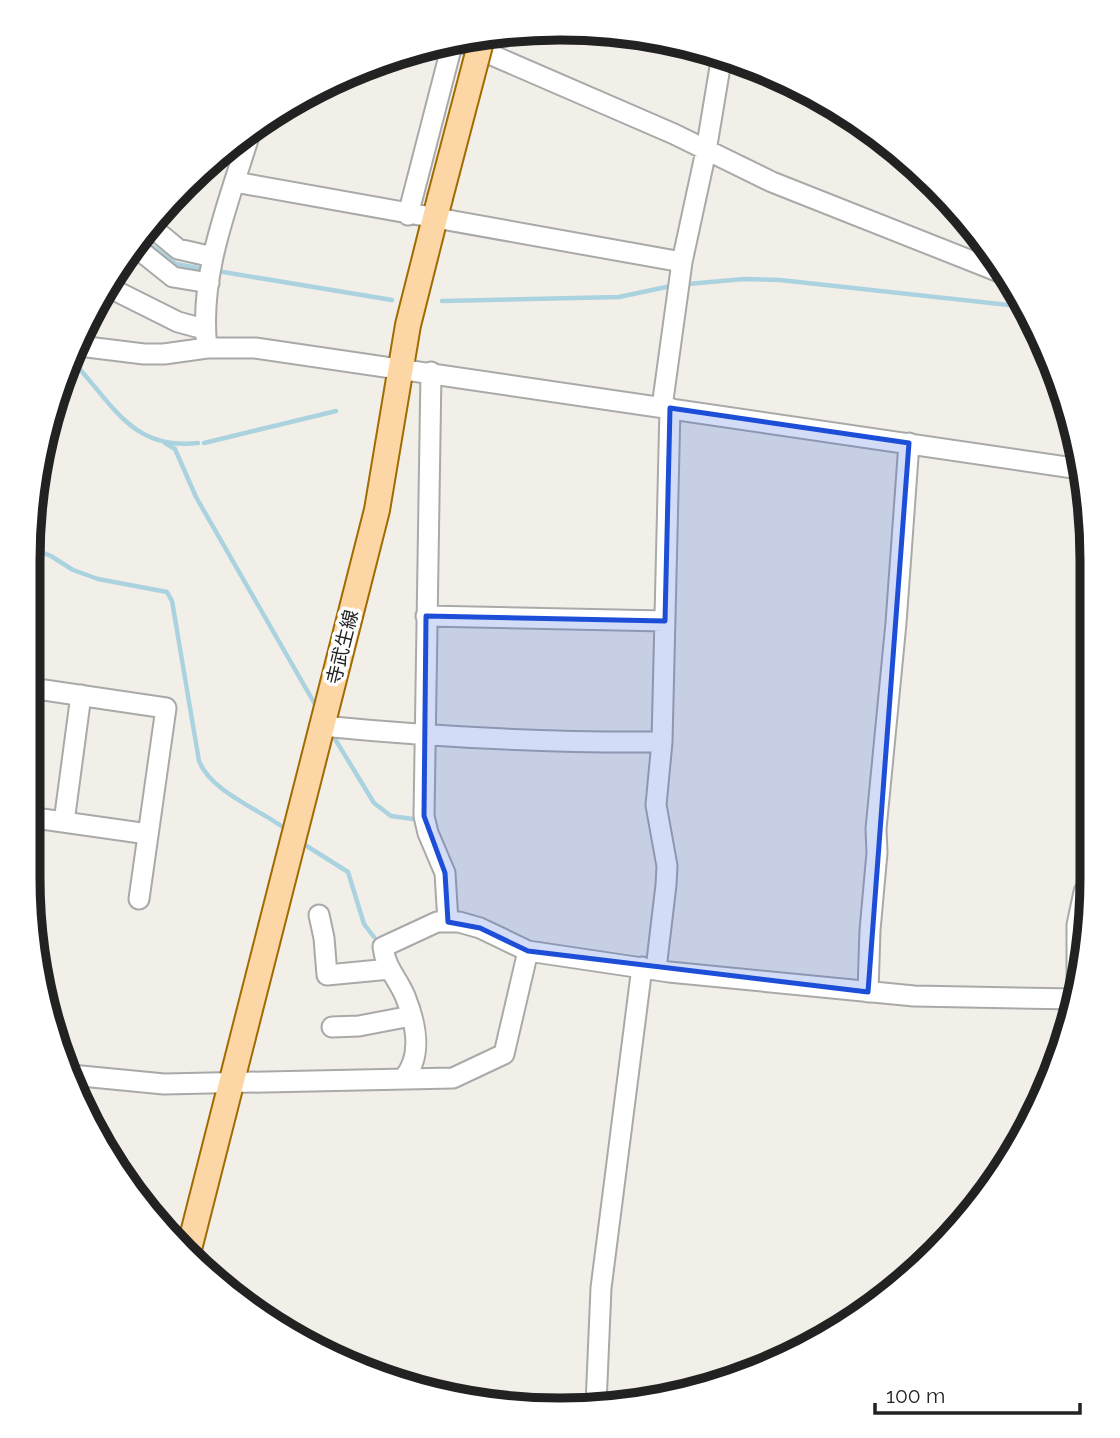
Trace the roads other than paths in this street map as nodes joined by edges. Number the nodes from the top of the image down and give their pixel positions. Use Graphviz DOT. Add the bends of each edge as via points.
graph roads {
  1 [pos="480,47"];
  2 [pos="472,48"];
  3 [pos="452,52"];
  4 [pos="720,66"];
  5 [pos="246,146"];
  6 [pos="706,151"];
  7 [pos="236,182"];
  8 [pos="437,209"];
  9 [pos="408,215"];
  10 [pos="157,232"];
  11 [pos="142,252"];
  12 [pos="682,262"];
  13 [pos="990,268"];
  14 [pos="211,270"];
  15 [pos="116,291"];
  16 [pos="206,338"];
  17 [pos="86,347"];
  18 [pos="400,369"];
  19 [pos="432,372"];
  20 [pos="666,408"];
  21 [pos="909,443"];
  22 [pos="1071,468"];
  23 [pos="426,616"];
  24 [pos="665,621"];
  25 [pos="44,690"];
  26 [pos="82,695"];
  27 [pos="322,726"];
  28 [pos="424,736"];
  29 [pos="662,742"];
  30 [pos="40,819"];
  31 [pos="64,822"];
  32 [pos="148,834"];
  33 [pos="139,898"];
  34 [pos="319,915"];
  35 [pos="448,922"];
  36 [pos="528,951"];
  37 [pos="649,968"];
  38 [pos="390,969"];
  39 [pos="868,992"];
  40 [pos="1065,999"];
  41 [pos="411,1016"];
  42 [pos="332,1027"];
  43 [pos="80,1076"];
  44 [pos="403,1079"];
  45 [pos="232,1082"];
  46 [pos="190,1244"];
  47 [pos="596,1397"];
  1 -- 8 [label="main road, 寺武生線, bridge"];
  2 -- 6 [label="street"];
  3 -- 9 [label="street"];
  4 -- 6 [label="street"];
  5 -- 7 [label="street"];
  6 -- 12 [label="street"];
  6 -- 13 [label="street"];
  7 -- 9 [label="street"];
  7 -- 14 [label="street"];
  8 -- 9 [label="street"];
  8 -- 12 [label="street"];
  8 -- 18 [label="main road, 寺武生線"];
  10 -- 14 [label="street"];
  11 -- 14 [label="street" via="173,277"];
  12 -- 20 [label="street"];
  14 -- 16 [label="street"];
  15 -- 16 [label="street"];
  16 -- 17 [label="street" via="164,354"];
  16 -- 18 [label="street"];
  18 -- 19 [label="street"];
  18 -- 27 [label="main road, 寺武生線" via="377,510"];
  19 -- 20 [label="street"];
  19 -- 23 [label="street"];
  20 -- 21 [label="street"];
  20 -- 24 [label="street"];
  21 -- 22 [label="street"];
  21 -- 39 [label="street" via="876,829"];
  23 -- 24 [label="street"];
  23 -- 28 [label="street"];
  24 -- 29 [label="street"];
  25 -- 26 [label="street"];
  26 -- 31 [label="street"];
  26 -- 32 [label="street" via="166,708"];
  27 -- 28 [label="street"];
  27 -- 45 [label="main road, 寺武生線"];
  28 -- 29 [label="street"];
  28 -- 35 [label="street" via="424,816 445,873"];
  29 -- 37 [label="street" via="656,805 666,885"];
  30 -- 31 [label="street"];
  31 -- 32 [label="street"];
  32 -- 33 [label="street"];
  34 -- 38 [label="street" via="327,975"];
  35 -- 36 [label="street" via="468,924"];
  35 -- 38 [label="street" via="425,927 383,947"];
  36 -- 37 [label="street"];
  36 -- 44 [label="street" via="503,1054 453,1078"];
  37 -- 39 [label="street"];
  37 -- 47 [label="street" via="601,1288"];
  38 -- 41 [label="street"];
  39 -- 40 [label="street"];
  41 -- 42 [label="street"];
  41 -- 44 [label="street" via="416,1053 412,1070"];
  43 -- 45 [label="street" via="164,1084"];
  44 -- 45 [label="street"];
  45 -- 46 [label="main road, 寺武生線"];
}
